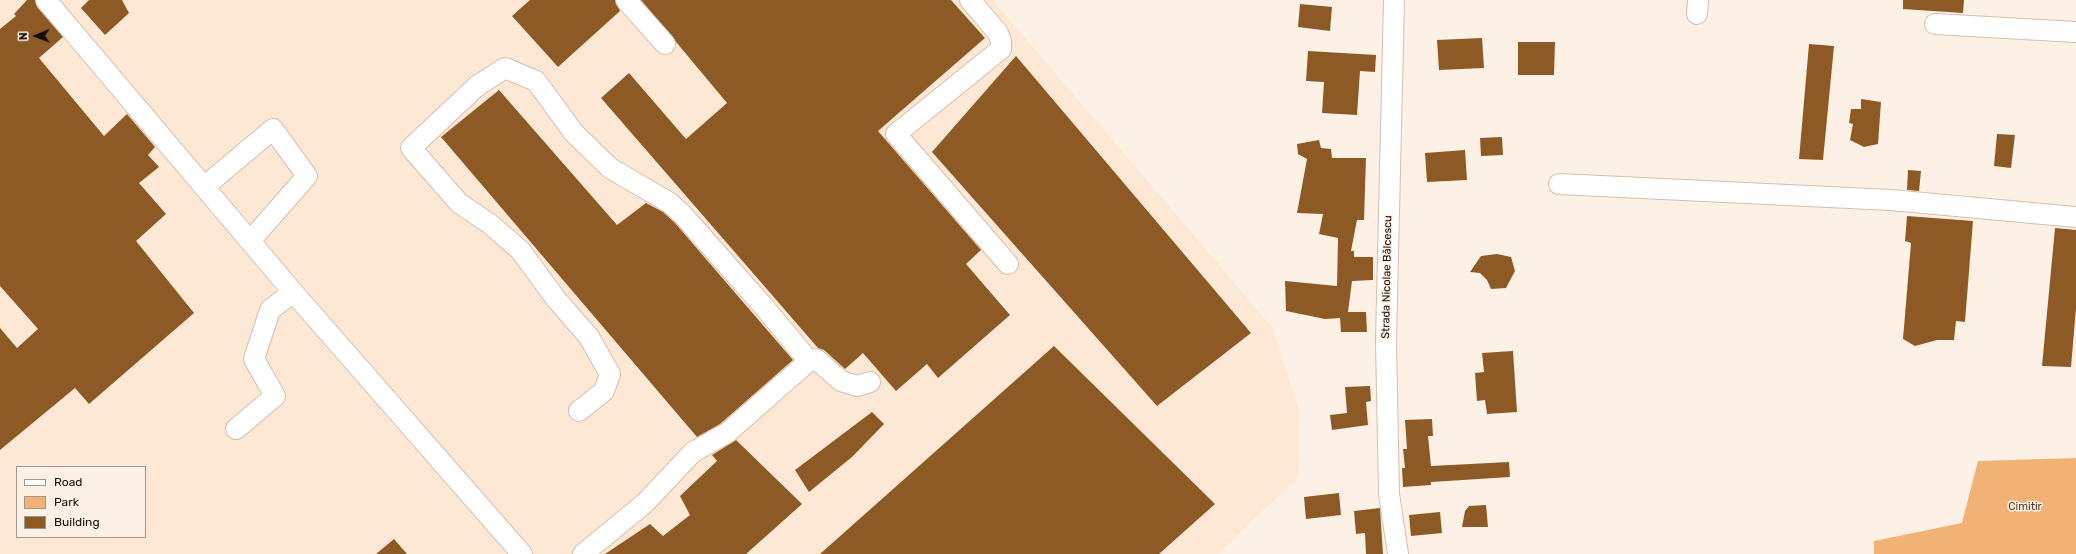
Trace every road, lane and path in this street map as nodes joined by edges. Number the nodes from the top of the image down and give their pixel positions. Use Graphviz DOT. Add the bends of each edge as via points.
graph roads {
  1 [pos="46,0"];
  2 [pos="626,0"];
  3 [pos="970,0"];
  4 [pos="1394,0"];
  5 [pos="1935,24"];
  6 [pos="2076,32"];
  7 [pos="665,44"];
  8 [pos="1559,184"];
  9 [pos="204,187"];
  10 [pos="2076,217"];
  11 [pos="250,241"];
  12 [pos="1008,264"];
  13 [pos="293,292"];
  14 [pos="809,361"];
  15 [pos="870,382"];
  16 [pos="580,411"];
  17 [pos="236,429"];
  18 [pos="522,554"];
  19 [pos="584,554"];
  20 [pos="1398,554"];
  1 -- 9 [label="street"];
  2 -- 7 [label="street"];
  3 -- 12 [label="street" via="998,33 1001,49 896,134"];
  4 -- 20 [label="street, Strada Nicolae Bălcescu" via="1386,341 1389,494"];
  5 -- 6 [label="street"];
  8 -- 10 [label="street" via="1891,200"];
  9 -- 11 [label="street"];
  9 -- 11 [label="street" via="273,129 307,176"];
  11 -- 13 [label="street"];
  13 -- 17 [label="street" via="270,310 254,359 275,396"];
  13 -- 18 [label="street"];
  14 -- 15 [label="street" via="816,359 840,381 857,386"];
  14 -- 16 [label="street" via="683,215 670,203 610,168 574,133 536,81 505,68 478,86 411,148 458,202 490,224 520,250 556,299 589,337 610,374 604,391"];
  14 -- 19 [label="street" via="727,433 693,452 645,503"];
}
